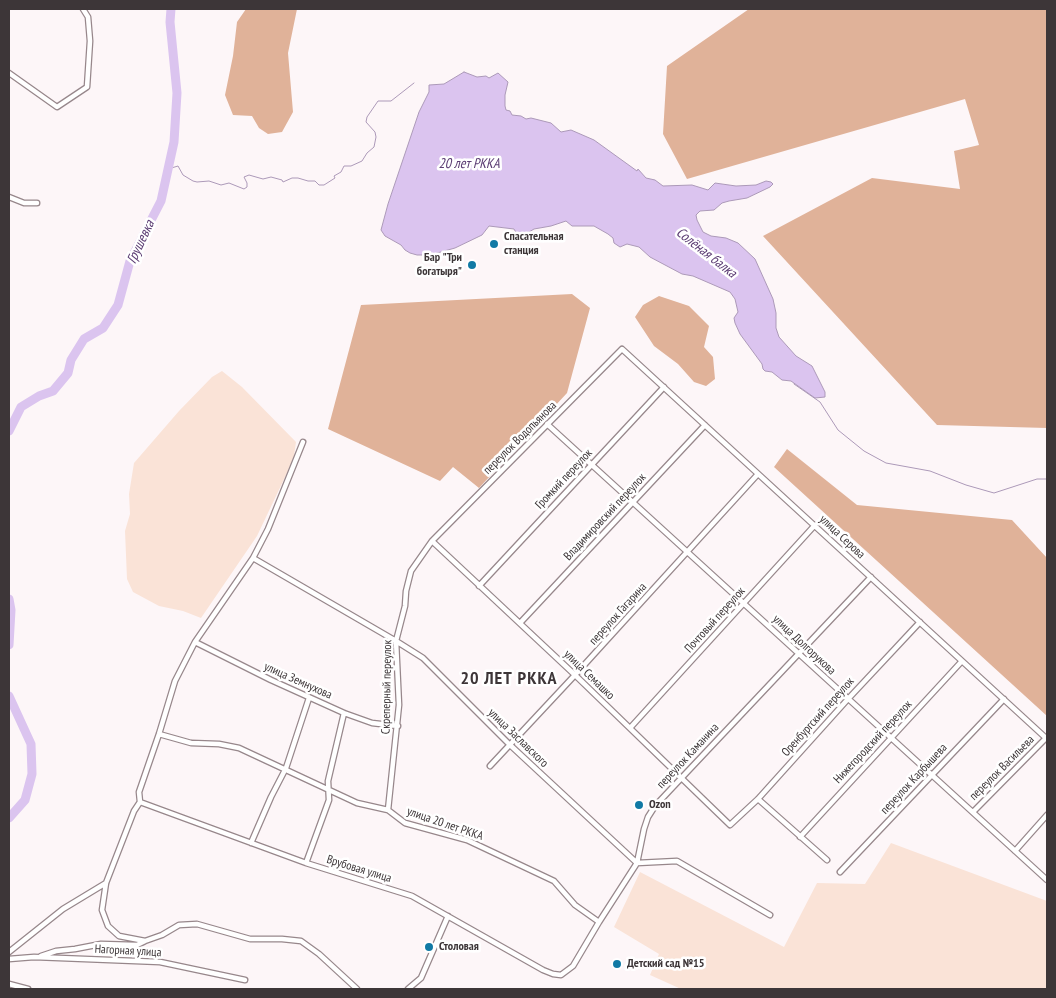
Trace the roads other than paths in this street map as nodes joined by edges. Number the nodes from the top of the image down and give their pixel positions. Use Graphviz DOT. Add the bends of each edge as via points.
graph roads {
  1 [pos="83,9"];
  2 [pos="9,74"];
  3 [pos="9,197"];
  4 [pos="37,203"];
  5 [pos="622,349"];
  6 [pos="664,387"];
  7 [pos="548,424"];
  8 [pos="705,425"];
  9 [pos="303,442"];
  10 [pos="591,464"];
  11 [pos="758,474"];
  12 [pos="633,502"];
  13 [pos="814,526"];
  14 [pos="432,542"];
  15 [pos="687,552"];
  16 [pos="253,558"];
  17 [pos="871,577"];
  18 [pos="480,586"];
  19 [pos="744,603"];
  20 [pos="920,622"];
  21 [pos="520,623"];
  22 [pos="396,641"];
  23 [pos="195,642"];
  24 [pos="799,653"];
  25 [pos="962,661"];
  26 [pos="575,675"];
  27 [pos="309,698"];
  28 [pos="848,699"];
  29 [pos="1004,699"];
  30 [pos="344,713"];
  31 [pos="398,726"];
  32 [pos="630,728"];
  33 [pos="159,734"];
  34 [pos="891,737"];
  35 [pos="1047,739"];
  36 [pos="509,744"];
  37 [pos="490,766"];
  38 [pos="286,768"];
  39 [pos="932,774"];
  40 [pos="681,779"];
  41 [pos="329,790"];
  42 [pos="758,799"];
  43 [pos="140,802"];
  44 [pos="388,810"];
  45 [pos="973,812"];
  46 [pos="1047,815"];
  47 [pos="730,825"];
  48 [pos="800,837"];
  49 [pos="251,843"];
  50 [pos="1016,851"];
  51 [pos="827,860"];
  52 [pos="306,863"];
  53 [pos="637,863"];
  54 [pos="840,872"];
  55 [pos="1047,880"];
  56 [pos="106,883"];
  57 [pos="770,915"];
  58 [pos="448,916"];
  59 [pos="599,922"];
  60 [pos="145,941"];
  61 [pos="9,952"];
  62 [pos="34,957"];
  63 [pos="9,958"];
  64 [pos="561,975"];
  65 [pos="245,980"];
  66 [pos="9,984"];
  67 [pos="28,989"];
  68 [pos="357,989"];
  69 [pos="408,989"];
  1 -- 2 [label="street" via="88,17 90,41 87,87 57,107"];
  3 -- 4 [label="street" via="24,203"];
  5 -- 6 [label="street, улица Серова"];
  5 -- 7 [label="street, переулок Водопьянова"];
  6 -- 8 [label="street, улица Серова"];
  6 -- 10 [label="street, Громкий переулок"];
  7 -- 10 [label="street, улица Долгорукова"];
  7 -- 14 [label="street, переулок Водопьянова"];
  8 -- 11 [label="street, улица Серова"];
  8 -- 12 [label="street, Владимировский переулок"];
  9 -- 16 [label="street"];
  10 -- 12 [label="street, улица Долгорукова"];
  10 -- 18 [label="street, Громкий переулок"];
  11 -- 13 [label="street, улица Серова"];
  11 -- 15 [label="street, переулок Гагарина"];
  12 -- 15 [label="street, улица Долгорукова"];
  12 -- 21 [label="street, Владимировский переулок"];
  13 -- 17 [label="street, улица Серова"];
  13 -- 19 [label="street, Почтовый переулок"];
  14 -- 18 [label="street, улица Семашко"];
  14 -- 22 [label="street, Скреперный переулок" via="411,571"];
  15 -- 19 [label="street, улица Долгорукова"];
  15 -- 26 [label="street, переулок Гагарина"];
  16 -- 22 [label="street, улица Заславского"];
  16 -- 23 [label="street"];
  17 -- 20 [label="street, улица Серова"];
  17 -- 24 [label="street, переулок Каманина"];
  18 -- 21 [label="street, улица Семашко"];
  19 -- 24 [label="street, улица Долгорукова"];
  19 -- 32 [label="street, Почтовый переулок"];
  20 -- 25 [label="street, улица Серова"];
  20 -- 28 [label="street, Оренбургский переулок"];
  21 -- 26 [label="street, улица Семашко"];
  22 -- 31 [label="street, Скреперный переулок"];
  22 -- 36 [label="street, улица Заславского" via="423,658"];
  23 -- 27 [label="street, улица Земнухова"];
  23 -- 33 [label="street" via="175,681"];
  24 -- 28 [label="street, улица Долгорукова"];
  24 -- 40 [label="street, переулок Каманина"];
  25 -- 29 [label="street, улица Серова"];
  25 -- 34 [label="street, Нижегородский переулок"];
  26 -- 32 [label="street, улица Семашко"];
  26 -- 36 [label="street, переулок Гагарина"];
  27 -- 30 [label="street, улица Земнухова"];
  27 -- 38 [label="street"];
  28 -- 34 [label="street, улица Долгорукова"];
  28 -- 42 [label="street, Оренбургский переулок"];
  29 -- 35 [label="street, улица Серова"];
  29 -- 39 [label="street, переулок Карбышева"];
  30 -- 31 [label="street, улица Земнухова" via="372,723"];
  30 -- 41 [label="street" via="328,781"];
  31 -- 44 [label="street, Скреперный переулок"];
  32 -- 40 [label="street, улица Семашко"];
  33 -- 38 [label="street, улица 20 лет РККА" via="191,743 239,748"];
  33 -- 43 [label="street" via="139,792"];
  34 -- 39 [label="street, улица Долгорукова"];
  34 -- 48 [label="street, Нижегородский переулок"];
  35 -- 45 [label="street, переулок Васильева"];
  36 -- 37 [label="street, переулок Гагарина"];
  36 -- 53 [label="street, улица Заславского"];
  38 -- 41 [label="street, улица 20 лет РККА"];
  38 -- 49 [label="street"];
  39 -- 45 [label="street, улица Долгорукова"];
  39 -- 54 [label="street, переулок Карбышева"];
  40 -- 47 [label="street, улица Семашко"];
  40 -- 53 [label="street, переулок Каманина" via="648,817"];
  41 -- 44 [label="street, улица 20 лет РККА" via="357,803"];
  41 -- 52 [label="street" via="329,800"];
  42 -- 47 [label="street, Оренбургский переулок"];
  42 -- 48 [label="street"];
  43 -- 49 [label="street, Врубовая улица"];
  43 -- 56 [label="street"];
  44 -- 59 [label="street, улица 20 лет РККА" via="405,823 467,840 554,881 575,904"];
  45 -- 50 [label="street, улица Долгорукова"];
  46 -- 50 [label="street"];
  48 -- 51 [label="street"];
  49 -- 52 [label="street, Врубовая улица"];
  50 -- 55 [label="street, улица Долгорукова"];
  52 -- 58 [label="street, Врубовая улица" via="412,896"];
  53 -- 57 [label="street" via="678,861"];
  53 -- 59 [label="street, переулок Каманина"];
  56 -- 60 [label="street" via="102,910 108,926 119,936"];
  56 -- 61 [label="street" via="63,908"];
  58 -- 64 [label="street, Врубовая улица" via="543,970"];
  58 -- 69 [label="street" via="421,978"];
  59 -- 64 [label="street, переулок Каманина" via="573,966"];
  60 -- 62 [label="street" via="137,945 101,944"];
  60 -- 68 [label="street" via="179,925 197,924 250,939 301,942 320,954"];
  62 -- 63 [label="street, Нагорная улица"];
  62 -- 65 [label="street, Нагорная улица" via="160,962"];
  66 -- 67 [label="street"];
}
